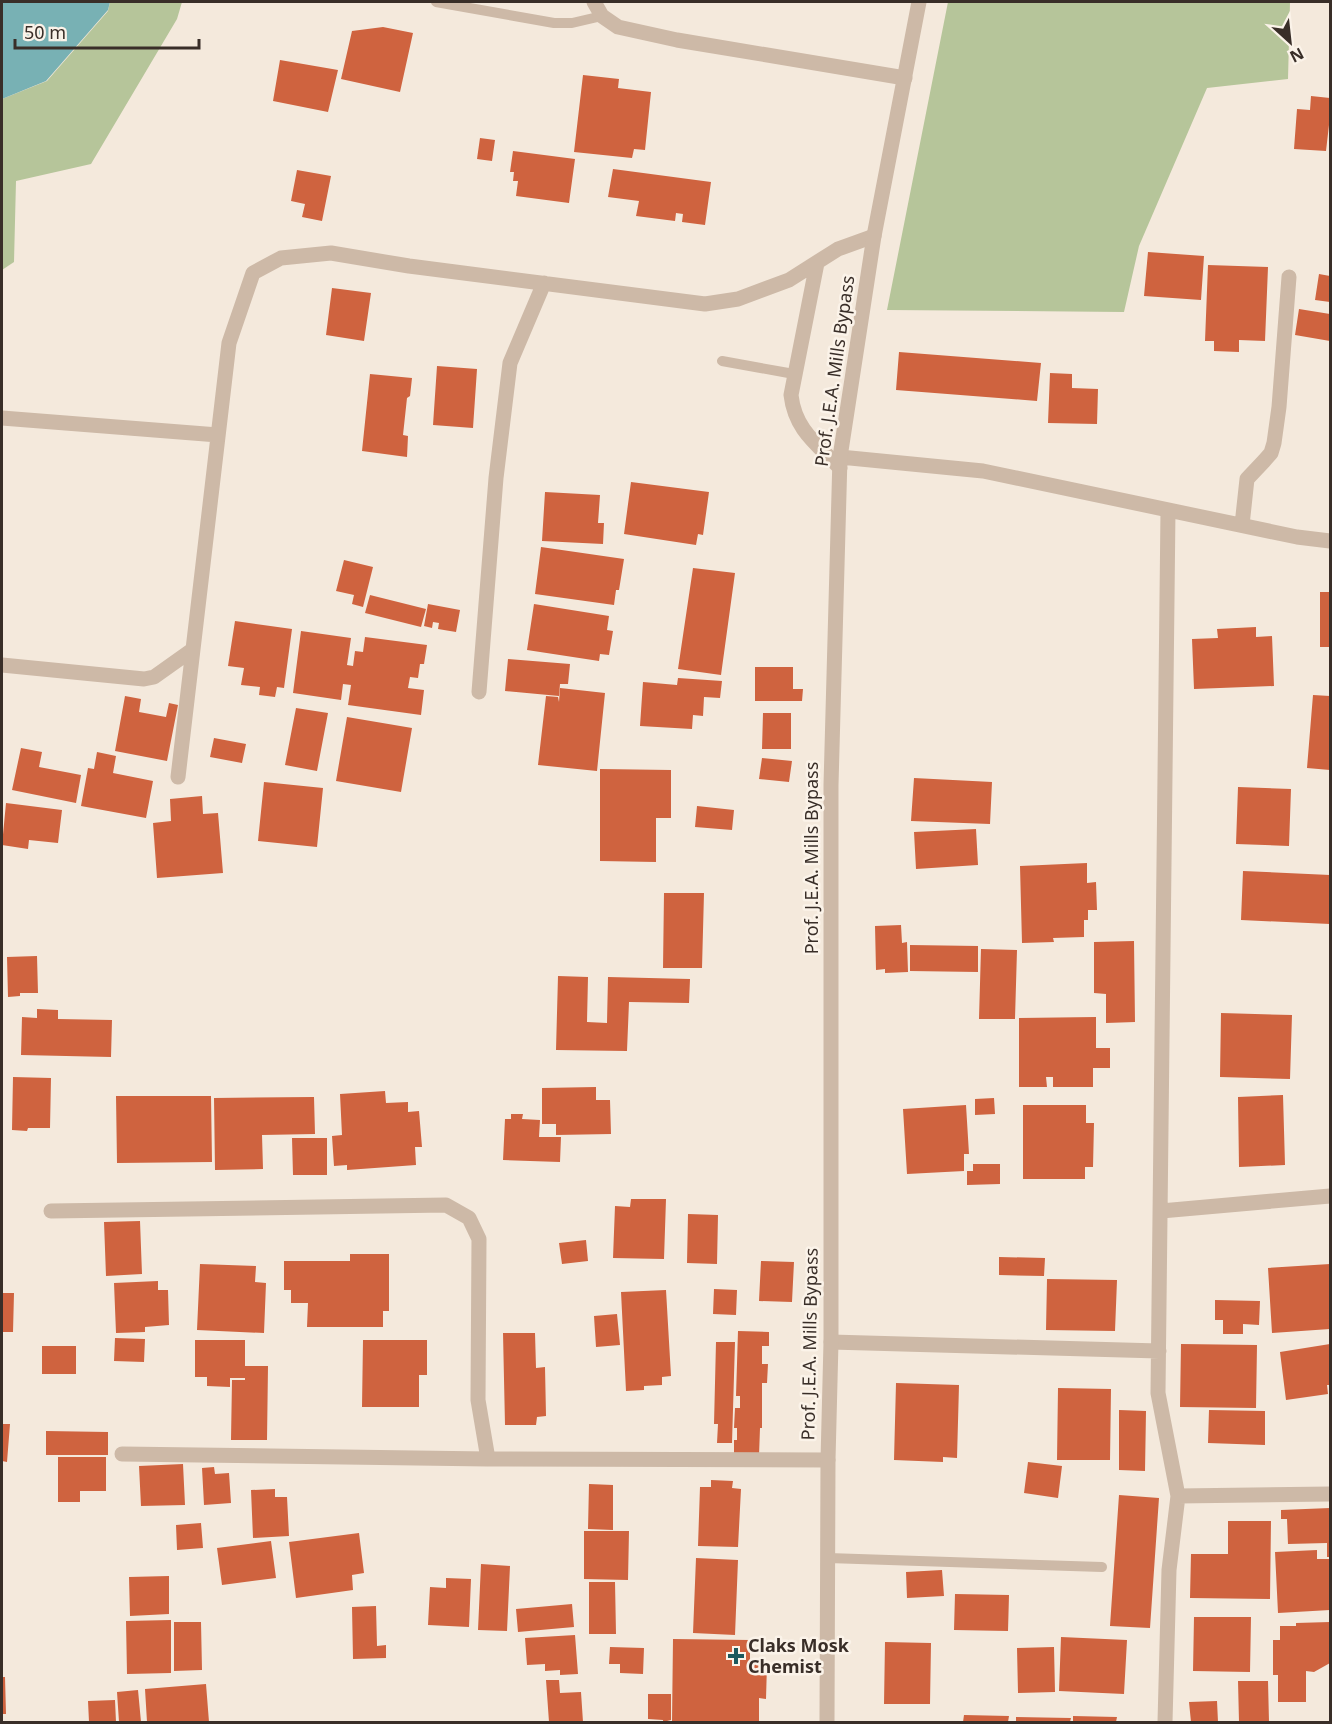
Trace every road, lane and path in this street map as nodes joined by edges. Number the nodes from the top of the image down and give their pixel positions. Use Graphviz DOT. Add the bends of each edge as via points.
graph roads {
  1 [pos="436,2"];
  2 [pos="594,2"];
  3 [pos="919,2"];
  4 [pos="602,16"];
  5 [pos="905,78"];
  6 [pos="874,236"];
  7 [pos="817,263"];
  8 [pos="1289,277"];
  9 [pos="544,284"];
  10 [pos="722,361"];
  11 [pos="794,374"];
  12 [pos="2,418"];
  13 [pos="218,435"];
  14 [pos="840,462"];
  15 [pos="1168,510"];
  16 [pos="1242,525"];
  17 [pos="1330,541"];
  18 [pos="192,650"];
  19 [pos="2,665"];
  20 [pos="479,692"];
  21 [pos="178,777"];
  22 [pos="1330,1196"];
  23 [pos="51,1211"];
  24 [pos="1161,1211"];
  25 [pos="831,1342"];
  26 [pos="1159,1351"];
  27 [pos="122,1454"];
  28 [pos="488,1459"];
  29 [pos="828,1460"];
  30 [pos="1330,1494"];
  31 [pos="1178,1496"];
  32 [pos="828,1558"];
  33 [pos="1102,1567"];
  34 [pos="827,1722"];
  35 [pos="1165,1722"];
  1 -- 4 [label="lane" via="554,23"];
  2 -- 4 [label="street"];
  3 -- 5 [label="street, Prof. J.E.A. Mills Bypass"];
  4 -- 5 [label="street" via="618,27 677,40"];
  5 -- 6 [label="street, Prof. J.E.A. Mills Bypass"];
  6 -- 7 [label="street" via="838,249"];
  6 -- 14 [label="street, Prof. J.E.A. Mills Bypass"];
  7 -- 9 [label="street" via="789,280 738,299 705,304"];
  7 -- 11 [label="street"];
  8 -- 16 [label="street" via="1274,443 1247,479"];
  9 -- 13 [label="street" via="331,253 281,258 253,273 229,343"];
  9 -- 20 [label="street" via="510,363 496,478"];
  10 -- 11 [label="lane"];
  11 -- 14 [label="street" via="791,395 800,426"];
  12 -- 13 [label="street"];
  13 -- 18 [label="street"];
  14 -- 15 [label="street" via="984,471"];
  14 -- 25 [label="street, Prof. J.E.A. Mills Bypass" via="831,785"];
  15 -- 16 [label="street"];
  15 -- 24 [label="street"];
  16 -- 17 [label="street"];
  18 -- 19 [label="street" via="154,677 144,679"];
  18 -- 21 [label="street"];
  22 -- 24 [label="street"];
  23 -- 28 [label="street" via="446,1205 469,1218 479,1239 478,1400"];
  24 -- 26 [label="street"];
  25 -- 26 [label="street"];
  25 -- 29 [label="street, Prof. J.E.A. Mills Bypass"];
  26 -- 31 [label="street" via="1158,1393"];
  27 -- 28 [label="street"];
  28 -- 29 [label="street"];
  29 -- 32 [label="street, Prof. J.E.A. Mills Bypass"];
  30 -- 31 [label="street"];
  31 -- 35 [label="street" via="1169,1570"];
  32 -- 33 [label="lane"];
  32 -- 34 [label="street, Prof. J.E.A. Mills Bypass"];
}
